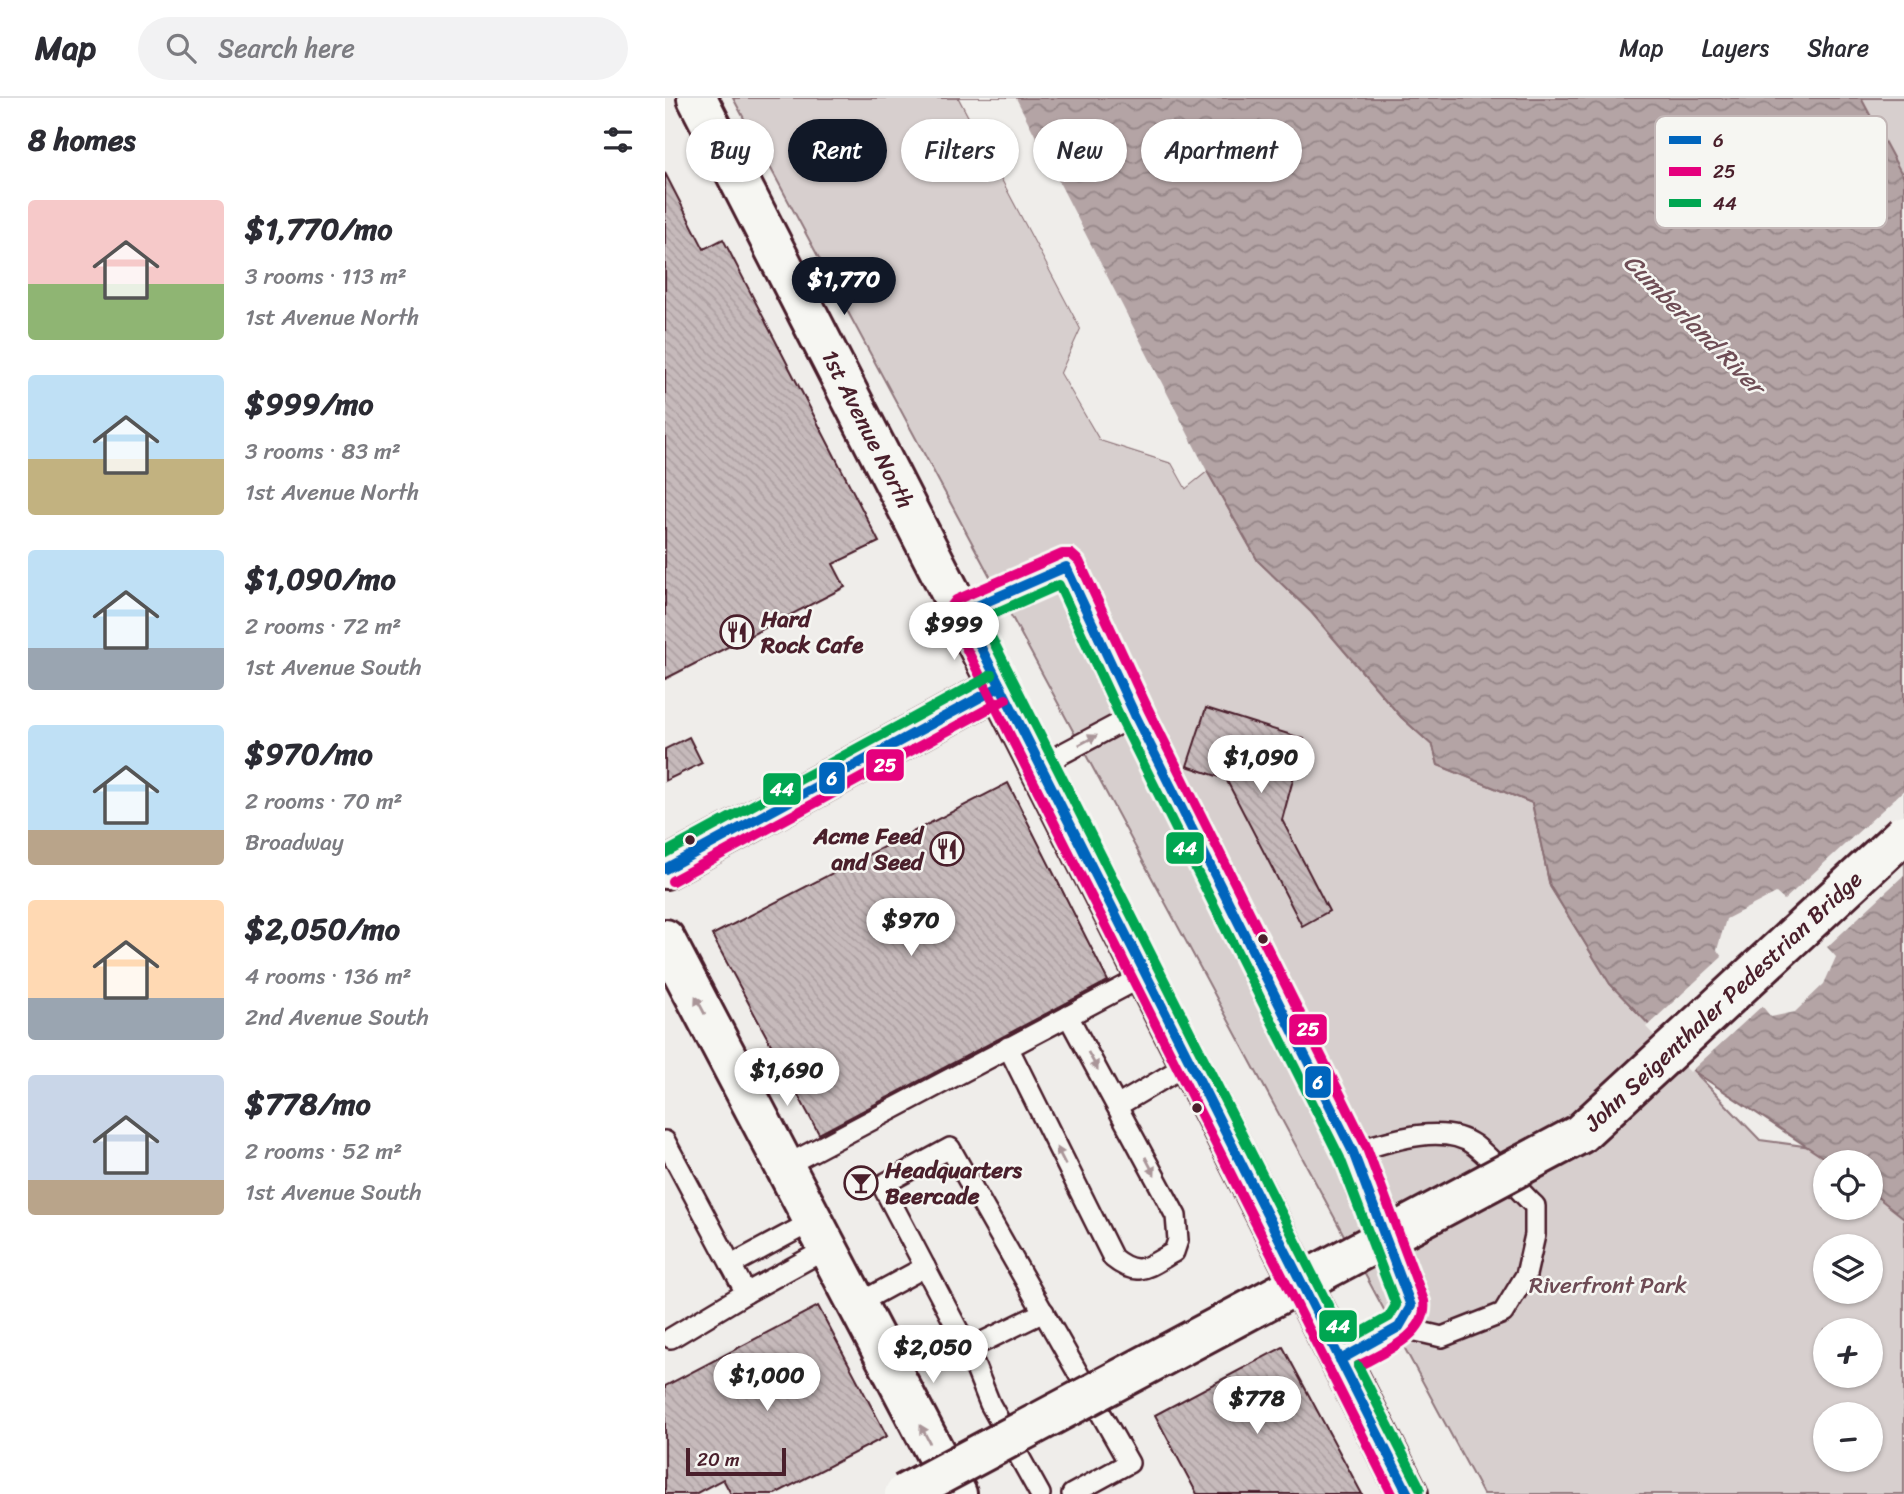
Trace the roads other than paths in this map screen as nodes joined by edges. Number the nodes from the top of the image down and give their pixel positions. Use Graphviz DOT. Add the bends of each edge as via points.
graph roads {
  1 [pos="697,98"];
  2 [pos="963,612"];
  3 [pos="999,687"];
  4 [pos="1135,715"];
  5 [pos="1041,765"];
  6 [pos="1904,834"];
  7 [pos="665,869"];
  8 [pos="665,939"];
  9 [pos="1146,975"];
  10 [pos="1068,1016"];
  11 [pos="1008,1048"];
  12 [pos="1190,1063"];
  13 [pos="1117,1106"];
  14 [pos="665,1141"];
  15 [pos="1353,1152"];
  16 [pos="785,1166"];
  17 [pos="821,1234"];
  18 [pos="731,1265"];
  19 [pos="925,1268"];
  20 [pos="746,1293"];
  21 [pos="857,1304"];
  22 [pos="1045,1312"];
  23 [pos="1399,1327"];
  24 [pos="671,1338"];
  25 [pos="968,1349"];
  26 [pos="1340,1360"];
  27 [pos="904,1494"];
  28 [pos="957,1494"];
  29 [pos="1039,1494"];
  30 [pos="1072,1494"];
  31 [pos="1408,1494"];
  1 -- 2 [label="street, 1st Avenue North"];
  2 -- 3 [label="street, 1st Avenue North"];
  2 -- 4 [label="lane" via="1066,567"];
  3 -- 5 [label="street, 1st Avenue North"];
  3 -- 7 [label="street"];
  5 -- 4 [label="lane, one-way"];
  4 -- 15 [label="lane"];
  5 -- 9 [label="street, 1st Avenue North"];
  6 -- 27 [label="street, John Seigenthaler Pedestrian Bridge, bridge" via="1580,1134"];
  16 -- 8 [label="street, one-way"];
  9 -- 10 [label="lane"];
  9 -- 12 [label="street, 1st Avenue North"];
  10 -- 11 [label="lane"];
  10 -- 13 [label="lane, one-way"];
  13 -- 11 [label="lane, one-way" via="1176,1216 1174,1252 1138,1271 1126,1269 1113,1258"];
  11 -- 16 [label="lane"];
  12 -- 13 [label="lane"];
  12 -- 26 [label="street, 1st Avenue North"];
  14 -- 18 [label="lane"];
  15 -- 23 [label="lane" via="1411,1306"];
  15 -- 23 [label="lane" via="1406,1137 1440,1135 1472,1144 1535,1206 1535,1235 1526,1275 1503,1312 1442,1337"];
  16 -- 17 [label="street"];
  17 -- 18 [label="lane"];
  17 -- 20 [label="lane"];
  17 -- 21 [label="street"];
  18 -- 20 [label="lane"];
  19 -- 21 [label="lane"];
  19 -- 22 [label="lane" via="882,1185 950,1148"];
  19 -- 25 [label="lane"];
  20 -- 24 [label="lane"];
  28 -- 21 [label="street, one-way"];
  22 -- 25 [label="lane"];
  22 -- 30 [label="lane" via="1129,1463"];
  23 -- 26 [label="lane"];
  25 -- 29 [label="lane" via="990,1404"];
  26 -- 31 [label="street, 1st Avenue North"];
}
